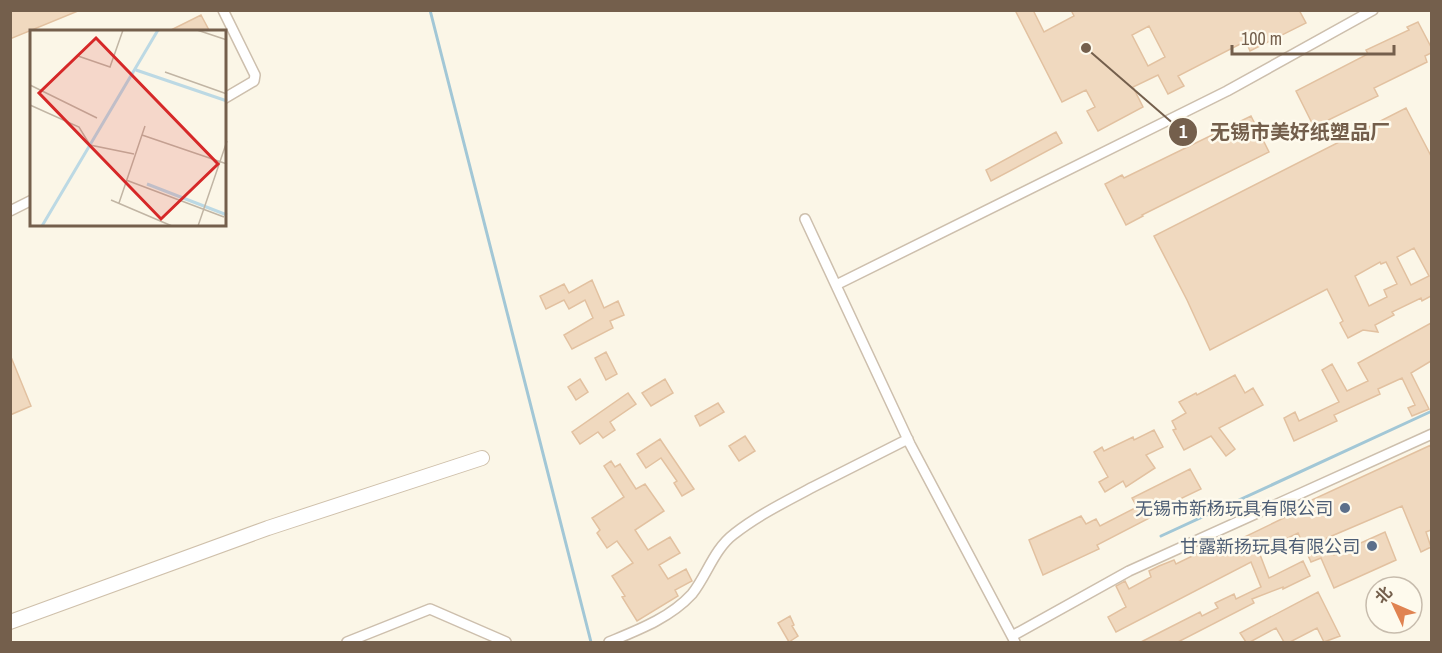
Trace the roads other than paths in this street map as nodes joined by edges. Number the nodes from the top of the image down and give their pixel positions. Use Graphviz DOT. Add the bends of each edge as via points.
graph roads {
  1 [pos="223,10"];
  2 [pos="1373,10"];
  3 [pos="226,97"];
  4 [pos="30,201"];
  5 [pos="10,211"];
  6 [pos="805,219"];
  7 [pos="836,285"];
  8 [pos="1431,434"];
  9 [pos="908,439"];
  10 [pos="482,458"];
  11 [pos="10,622"];
  12 [pos="1013,639"];
  13 [pos="347,642"];
  14 [pos="506,642"];
  15 [pos="609,642"];
  1 -- 3 [label="street" via="255,75 254,81"];
  2 -- 7 [label="street" via="1227,91"];
  4 -- 5 [label="street"];
  6 -- 7 [label="street"];
  7 -- 9 [label="street"];
  8 -- 12 [label="street" via="1129,571"];
  9 -- 12 [label="street"];
  9 -- 15 [label="street" via="794,497 731,535 692,594 650,625"];
  10 -- 11 [label="street" via="268,528"];
  13 -- 14 [label="street" via="430,609"];
}
